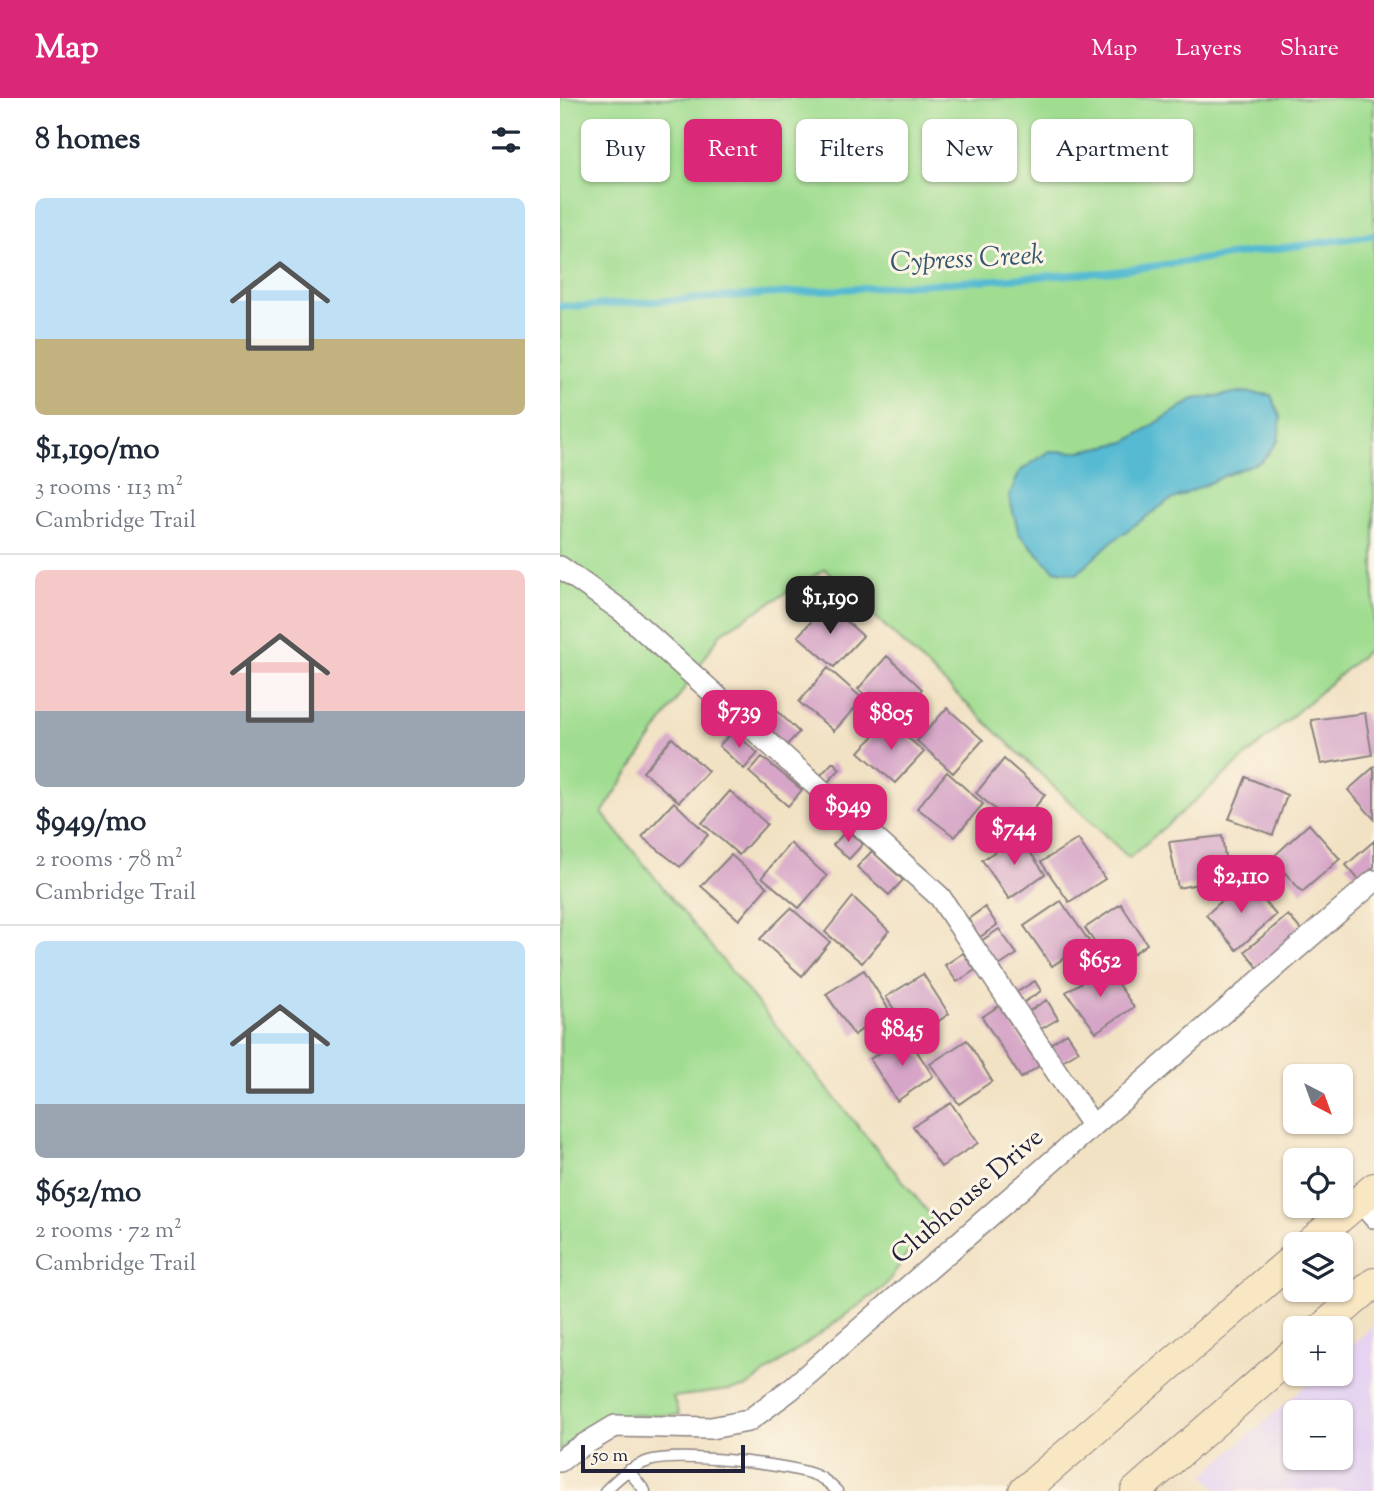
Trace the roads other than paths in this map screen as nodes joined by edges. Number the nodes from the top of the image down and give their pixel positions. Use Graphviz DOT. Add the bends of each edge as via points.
graph roads {
  1 [pos="560,567"];
  2 [pos="1374,881"];
  3 [pos="1092,1125"];
  4 [pos="1369,1202"];
  5 [pos="1326,1232"];
  6 [pos="1283,1267"];
  7 [pos="1374,1283"];
  8 [pos="1336,1316"];
  9 [pos="1283,1362"];
  10 [pos="560,1461"];
  11 [pos="628,1469"];
  12 [pos="605,1491"];
  13 [pos="645,1491"];
  14 [pos="837,1491"];
  15 [pos="1024,1491"];
  16 [pos="1136,1491"];
  1 -- 3 [label="street" via="622,611 940,897"];
  2 -- 3 [label="street, Clubhouse Drive"];
  3 -- 10 [label="street, Clubhouse Drive" via="791,1390 748,1421 711,1428 615,1426"];
  4 -- 5 [label="main road"];
  6 -- 15 [label="main road"];
  7 -- 8 [label="main road"];
  9 -- 16 [label="main road"];
  11 -- 12 [label="lane"];
  11 -- 13 [label="lane"];
  11 -- 14 [label="lane" via="653,1460 689,1458 792,1468 818,1476"];
}
